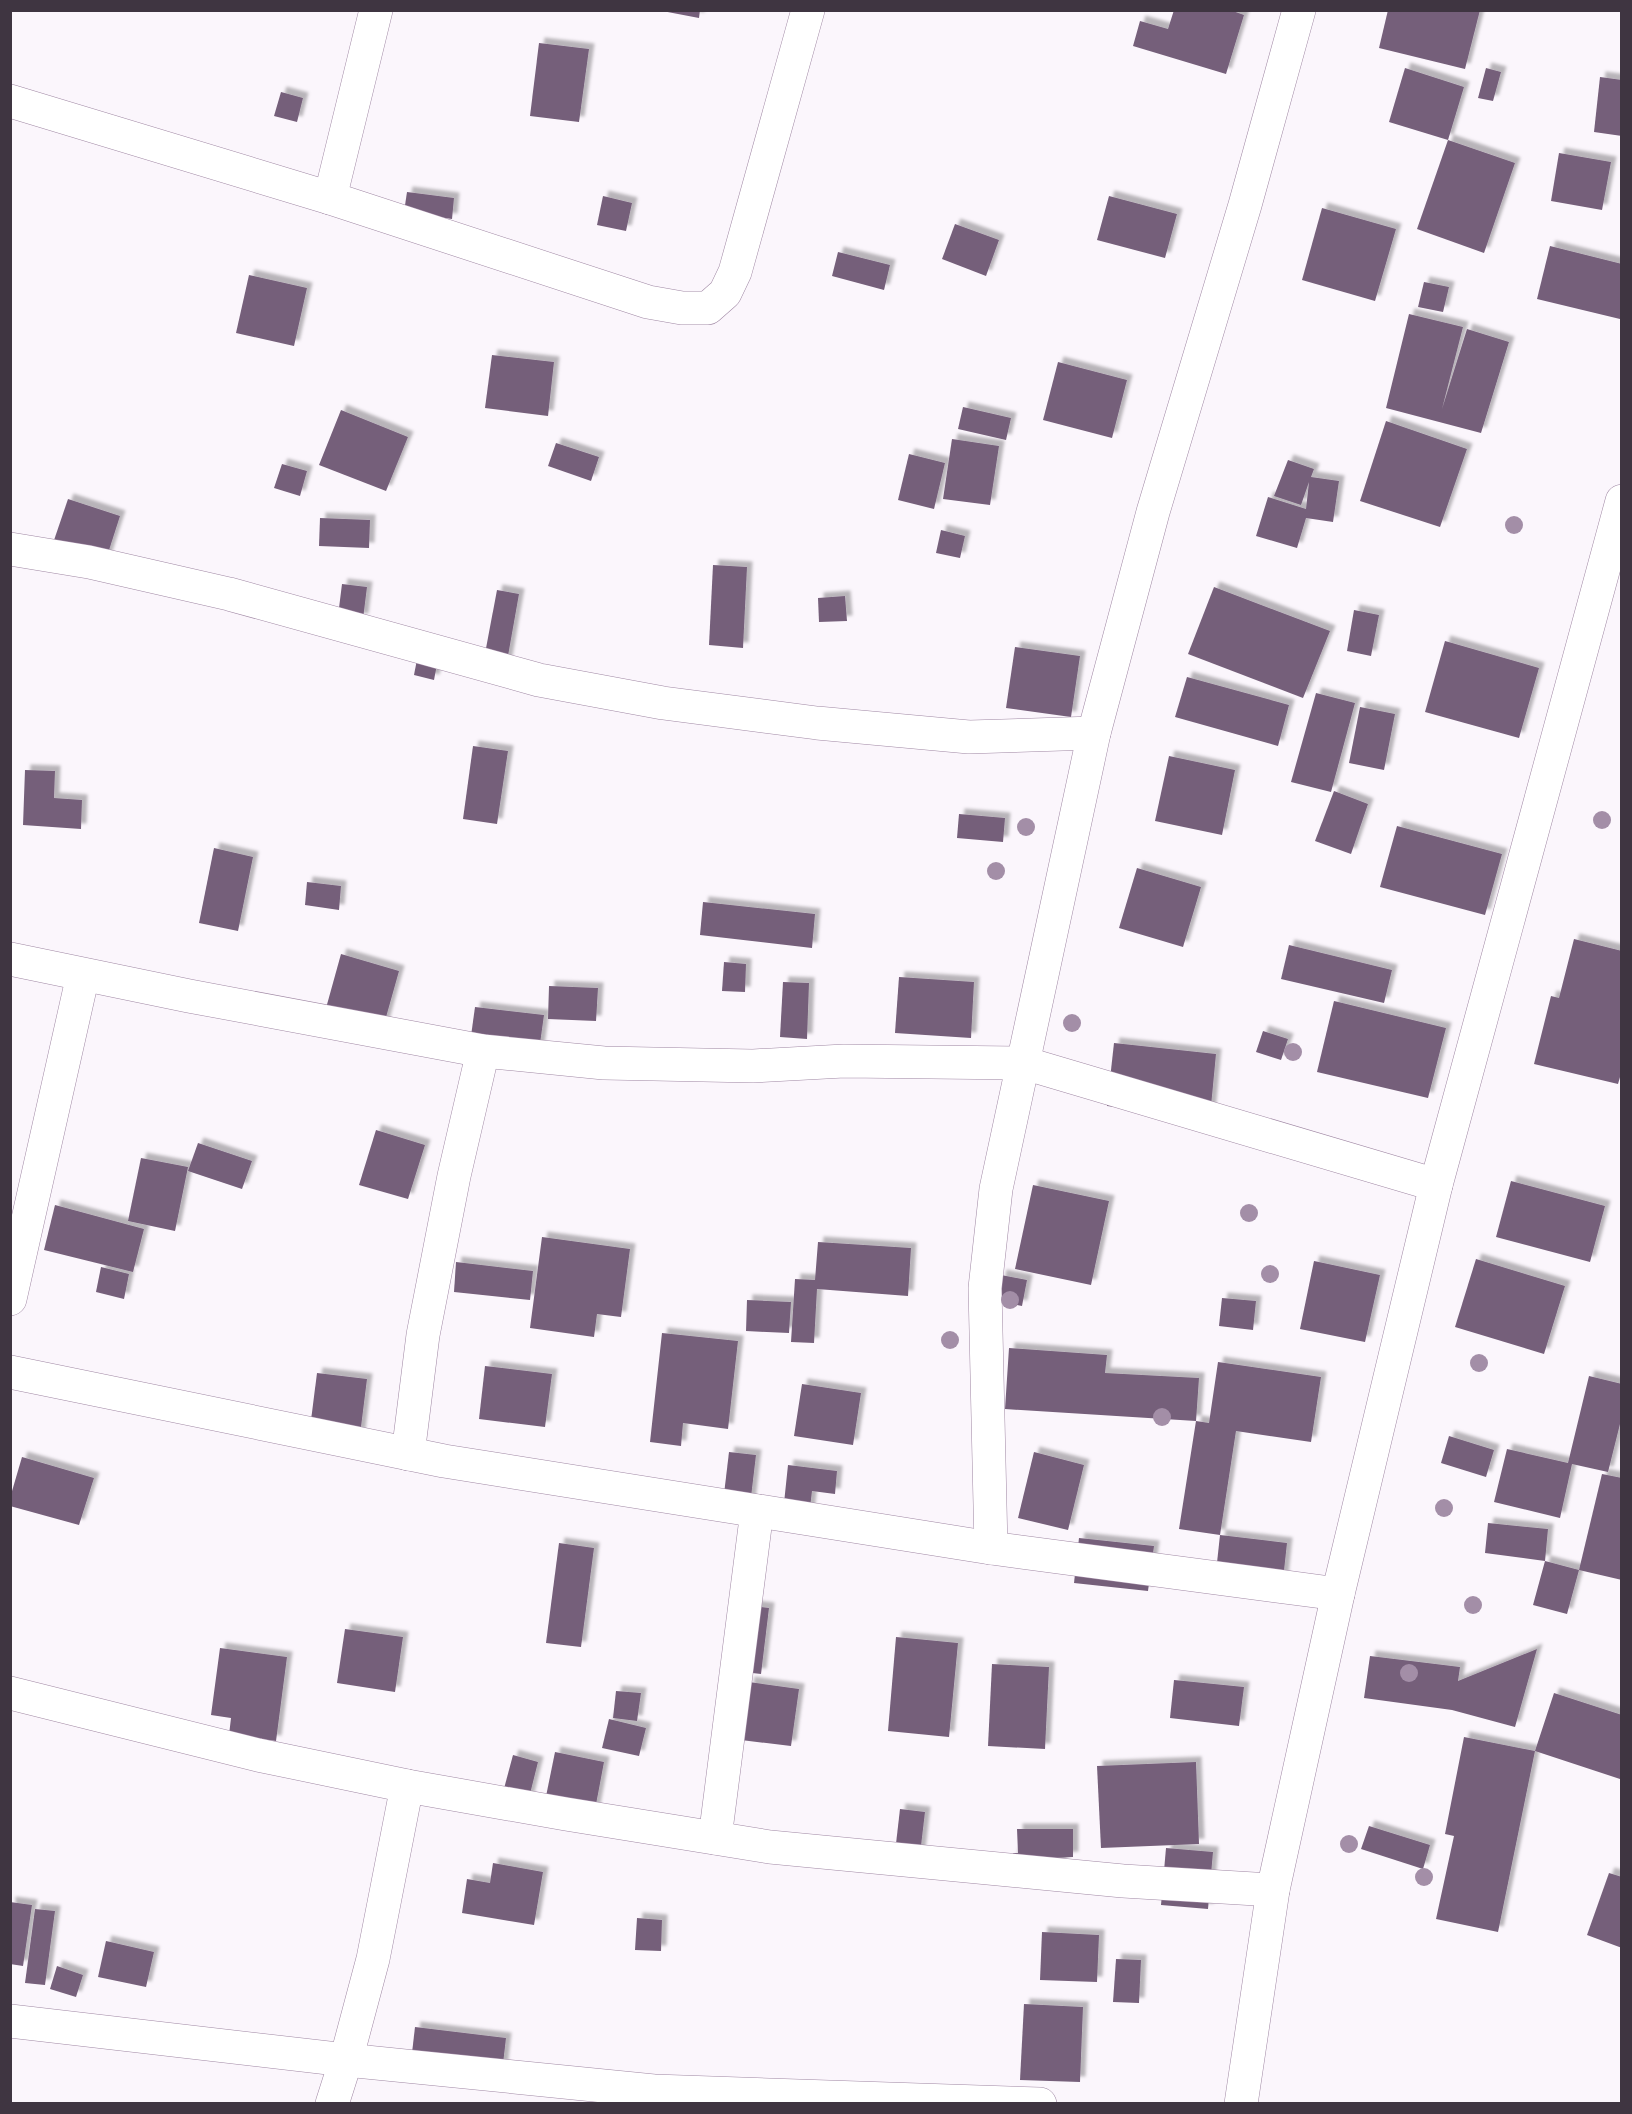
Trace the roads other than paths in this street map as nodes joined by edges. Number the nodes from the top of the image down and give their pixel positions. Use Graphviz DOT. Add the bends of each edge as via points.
graph roads {
  1 [pos="376,10"];
  2 [pos="808,10"];
  3 [pos="1299,10"];
  4 [pos="10,100"];
  5 [pos="330,198"];
  6 [pos="1622,501"];
  7 [pos="10,549"];
  8 [pos="1094,733"];
  9 [pos="10,959"];
  10 [pos="83,975"];
  11 [pos="483,1051"];
  12 [pos="1024,1063"];
  13 [pos="1436,1185"];
  14 [pos="10,1299"];
  15 [pos="10,1372"];
  16 [pos="408,1454"];
  17 [pos="757,1511"];
  18 [pos="991,1548"];
  19 [pos="1338,1594"];
  20 [pos="10,1693"];
  21 [pos="407,1786"];
  22 [pos="716,1838"];
  23 [pos="1273,1890"];
  24 [pos="10,2020"];
  25 [pos="346,2060"];
  26 [pos="652,2097"];
  27 [pos="332,2103"];
  28 [pos="1033,2103"];
  29 [pos="1040,2103"];
  30 [pos="1241,2103"];
  1 -- 5 [label="street"];
  2 -- 5 [label="street" via="735,272 725,293 708,308 648,302"];
  3 -- 8 [label="street" via="1153,512"];
  4 -- 5 [label="street"];
  6 -- 13 [label="street"];
  7 -- 8 [label="street" via="89,562 229,594 539,680 663,703 969,738"];
  8 -- 12 [label="street"];
  9 -- 10 [label="street"];
  10 -- 11 [label="street"];
  10 -- 14 [label="street"];
  11 -- 12 [label="street" via="604,1063"];
  11 -- 16 [label="street" via="423,1335"];
  12 -- 13 [label="street"];
  12 -- 18 [label="street" via="996,1189 985,1288"];
  13 -- 19 [label="street"];
  15 -- 16 [label="street"];
  16 -- 17 [label="street"];
  17 -- 18 [label="street"];
  17 -- 22 [label="street"];
  18 -- 19 [label="street"];
  19 -- 23 [label="street"];
  20 -- 21 [label="street" via="258,1755"];
  21 -- 22 [label="street"];
  21 -- 25 [label="street" via="373,1959"];
  22 -- 23 [label="street" via="770,1847 1111,1880"];
  23 -- 30 [label="street"];
  24 -- 25 [label="street"];
  25 -- 26 [label="street"];
  25 -- 27 [label="street"];
  26 -- 28 [label="street"];
  28 -- 29 [label="street"];
}
